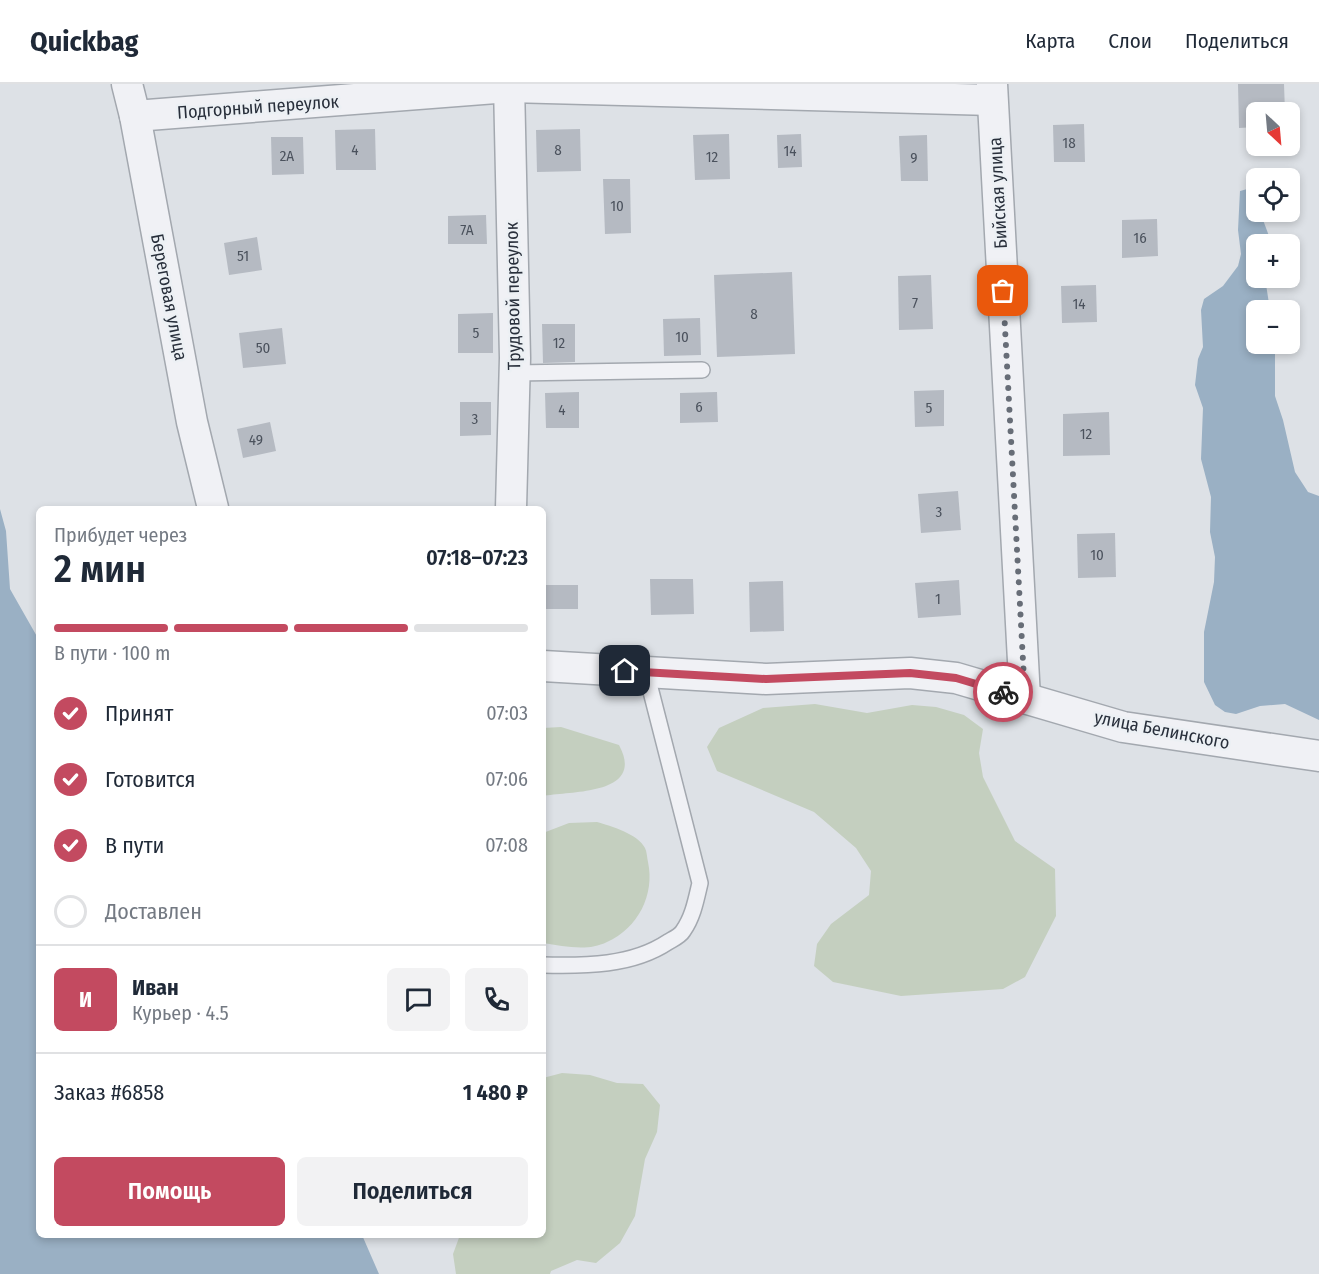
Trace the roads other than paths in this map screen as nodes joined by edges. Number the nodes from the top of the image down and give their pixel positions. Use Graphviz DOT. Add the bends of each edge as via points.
graph roads {
  1 [pos="128,84"];
  2 [pos="509,86"];
  3 [pos="992,92"];
  4 [pos="135,116"];
  5 [pos="702,370"];
  6 [pos="515,373"];
  7 [pos="213,506"];
  8 [pos="511,506"];
  9 [pos="546,666"];
  10 [pos="646,672"];
  11 [pos="1025,698"];
  12 [pos="1319,756"];
  13 [pos="546,965"];
  1 -- 4 [label="street, Береговая улица"];
  2 -- 3 [label="street, Подгорный переулок"];
  2 -- 4 [label="street, Подгорный переулок"];
  2 -- 6 [label="street, Трудовой переулок"];
  3 -- 11 [label="street, Бийская улица"];
  4 -- 7 [label="street, Береговая улица" via="192,422"];
  5 -- 6 [label="lane"];
  6 -- 8 [label="street, Трудовой переулок"];
  9 -- 10 [label="street, улица Белинского"];
  10 -- 11 [label="street, улица Белинского" via="766,679 910,673 956,678"];
  10 -- 13 [label="lane" via="700,883 693,910 682,933 653,952 616,962"];
  11 -- 12 [label="street, улица Белинского" via="1123,727"];
}
